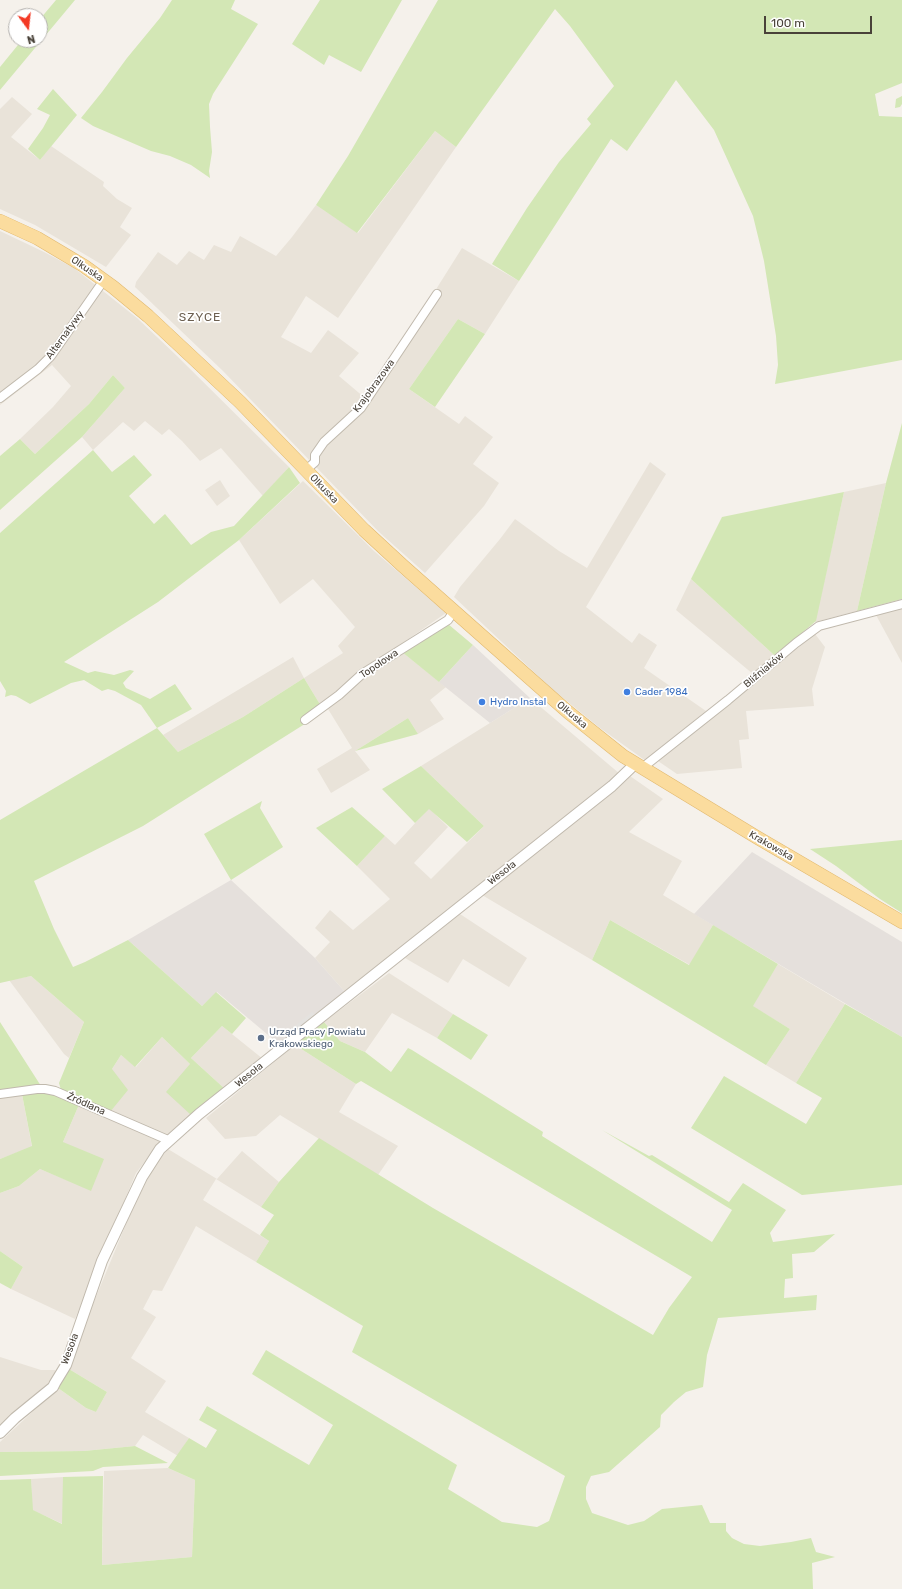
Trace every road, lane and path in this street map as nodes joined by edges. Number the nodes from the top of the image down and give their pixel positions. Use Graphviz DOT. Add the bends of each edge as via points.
graph roads {
  1 [pos="0,221"];
  2 [pos="104,280"];
  3 [pos="437,294"];
  4 [pos="0,398"];
  5 [pos="306,470"];
  6 [pos="902,604"];
  7 [pos="454,611"];
  8 [pos="306,720"];
  9 [pos="638,766"];
  10 [pos="902,922"];
  11 [pos="0,1094"];
  12 [pos="168,1140"];
  13 [pos="0,1433"];
  1 -- 2 [label="main road, Olkuska" via="37,238"];
  2 -- 4 [label="street, Alternatywy" via="51,356"];
  2 -- 5 [label="main road, Olkuska" via="148,316 230,393"];
  3 -- 5 [label="street, Krajobrazowa" via="361,408 324,442 315,455 315,462"];
  5 -- 7 [label="main road, Olkuska" via="364,530"];
  6 -- 9 [label="street, Bliźniaków" via="819,626 728,700"];
  7 -- 8 [label="street, Topolowa" via="448,620 362,674"];
  7 -- 9 [label="main road, Olkuska" via="568,712"];
  9 -- 10 [label="main road, Krakowska"];
  9 -- 12 [label="street, Wesoła"];
  11 -- 12 [label="street, Źródlana" via="37,1089 54,1091"];
  12 -- 13 [label="street, Wesoła" via="142,1177 102,1260 66,1365 56,1383"];
}
